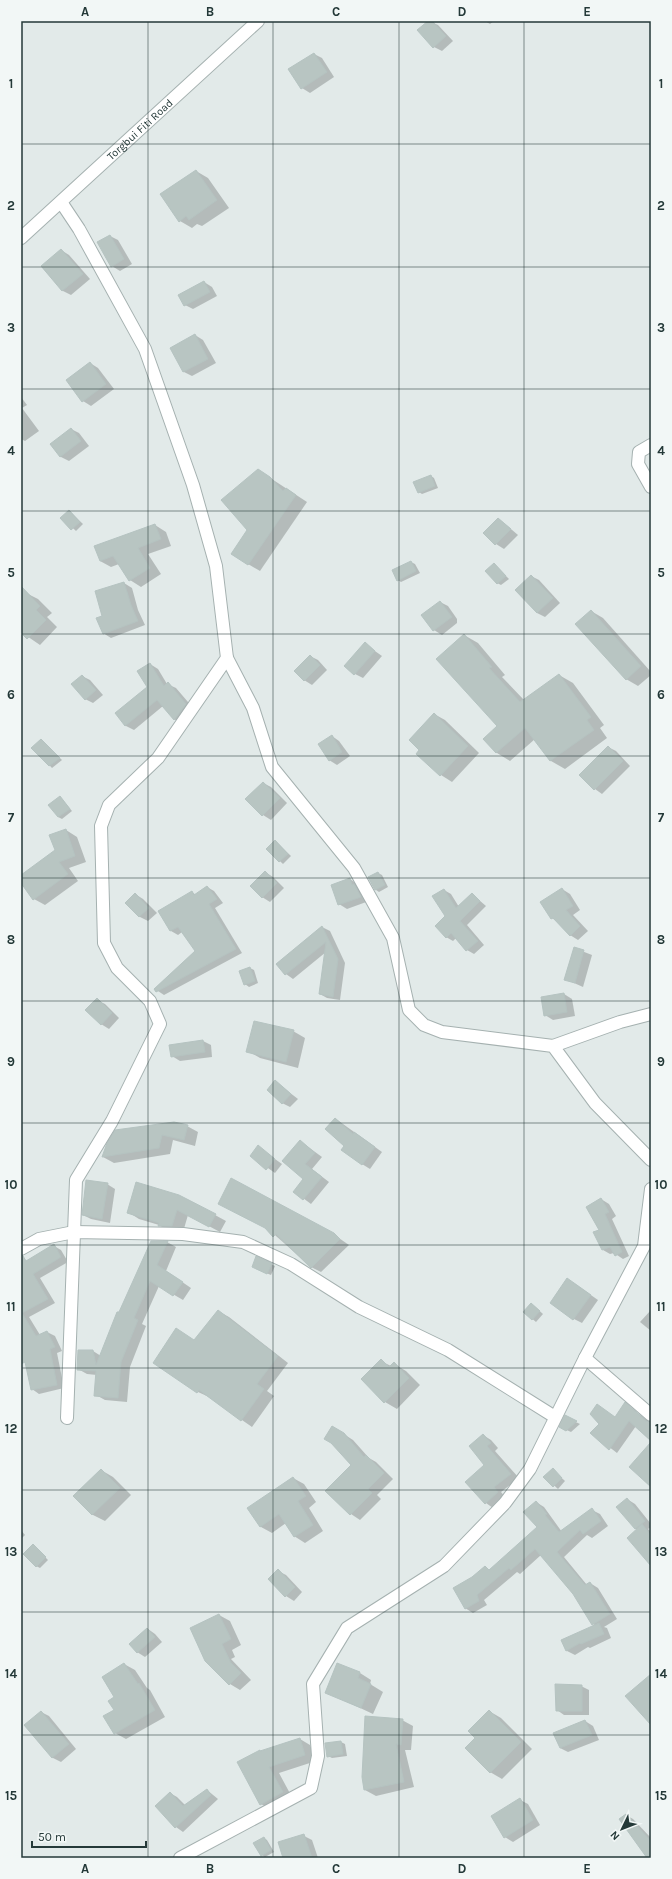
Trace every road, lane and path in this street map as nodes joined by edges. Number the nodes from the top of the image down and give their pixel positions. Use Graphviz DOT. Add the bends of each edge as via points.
graph roads {
  1 [pos="258,21"];
  2 [pos="62,202"];
  3 [pos="21,238"];
  4 [pos="651,445"];
  5 [pos="651,487"];
  6 [pos="227,658"];
  7 [pos="651,1014"];
  8 [pos="553,1046"];
  9 [pos="651,1160"];
  10 [pos="651,1189"];
  11 [pos="74,1232"];
  12 [pos="21,1249"];
  13 [pos="585,1358"];
  14 [pos="651,1415"];
  15 [pos="555,1417"];
  16 [pos="67,1418"];
  17 [pos="180,1858"];
  1 -- 2 [label="street, Torgbui Fiti Road"];
  2 -- 3 [label="street, Torgbui Fiti Road"];
  2 -- 6 [label="street" via="145,349 193,485 216,566"];
  4 -- 5 [label="street" via="639,452 638,464"];
  6 -- 8 [label="street" via="253,708 272,767 354,868 393,938 409,1010 424,1025 442,1032"];
  6 -- 11 [label="street" via="158,758 109,805 101,826 104,943 117,968 150,1001 160,1024 112,1121 76,1180"];
  7 -- 8 [label="street" via="620,1022"];
  8 -- 9 [label="street" via="595,1103"];
  10 -- 13 [label="street" via="644,1246"];
  11 -- 12 [label="street" via="39,1239"];
  11 -- 15 [label="street" via="183,1234 243,1242 291,1264 359,1308 448,1350"];
  11 -- 16 [label="street"];
  13 -- 14 [label="street"];
  13 -- 15 [label="street"];
  15 -- 17 [label="street" via="530,1469 505,1503 444,1566 347,1628 313,1684 318,1756 311,1788"];
}
